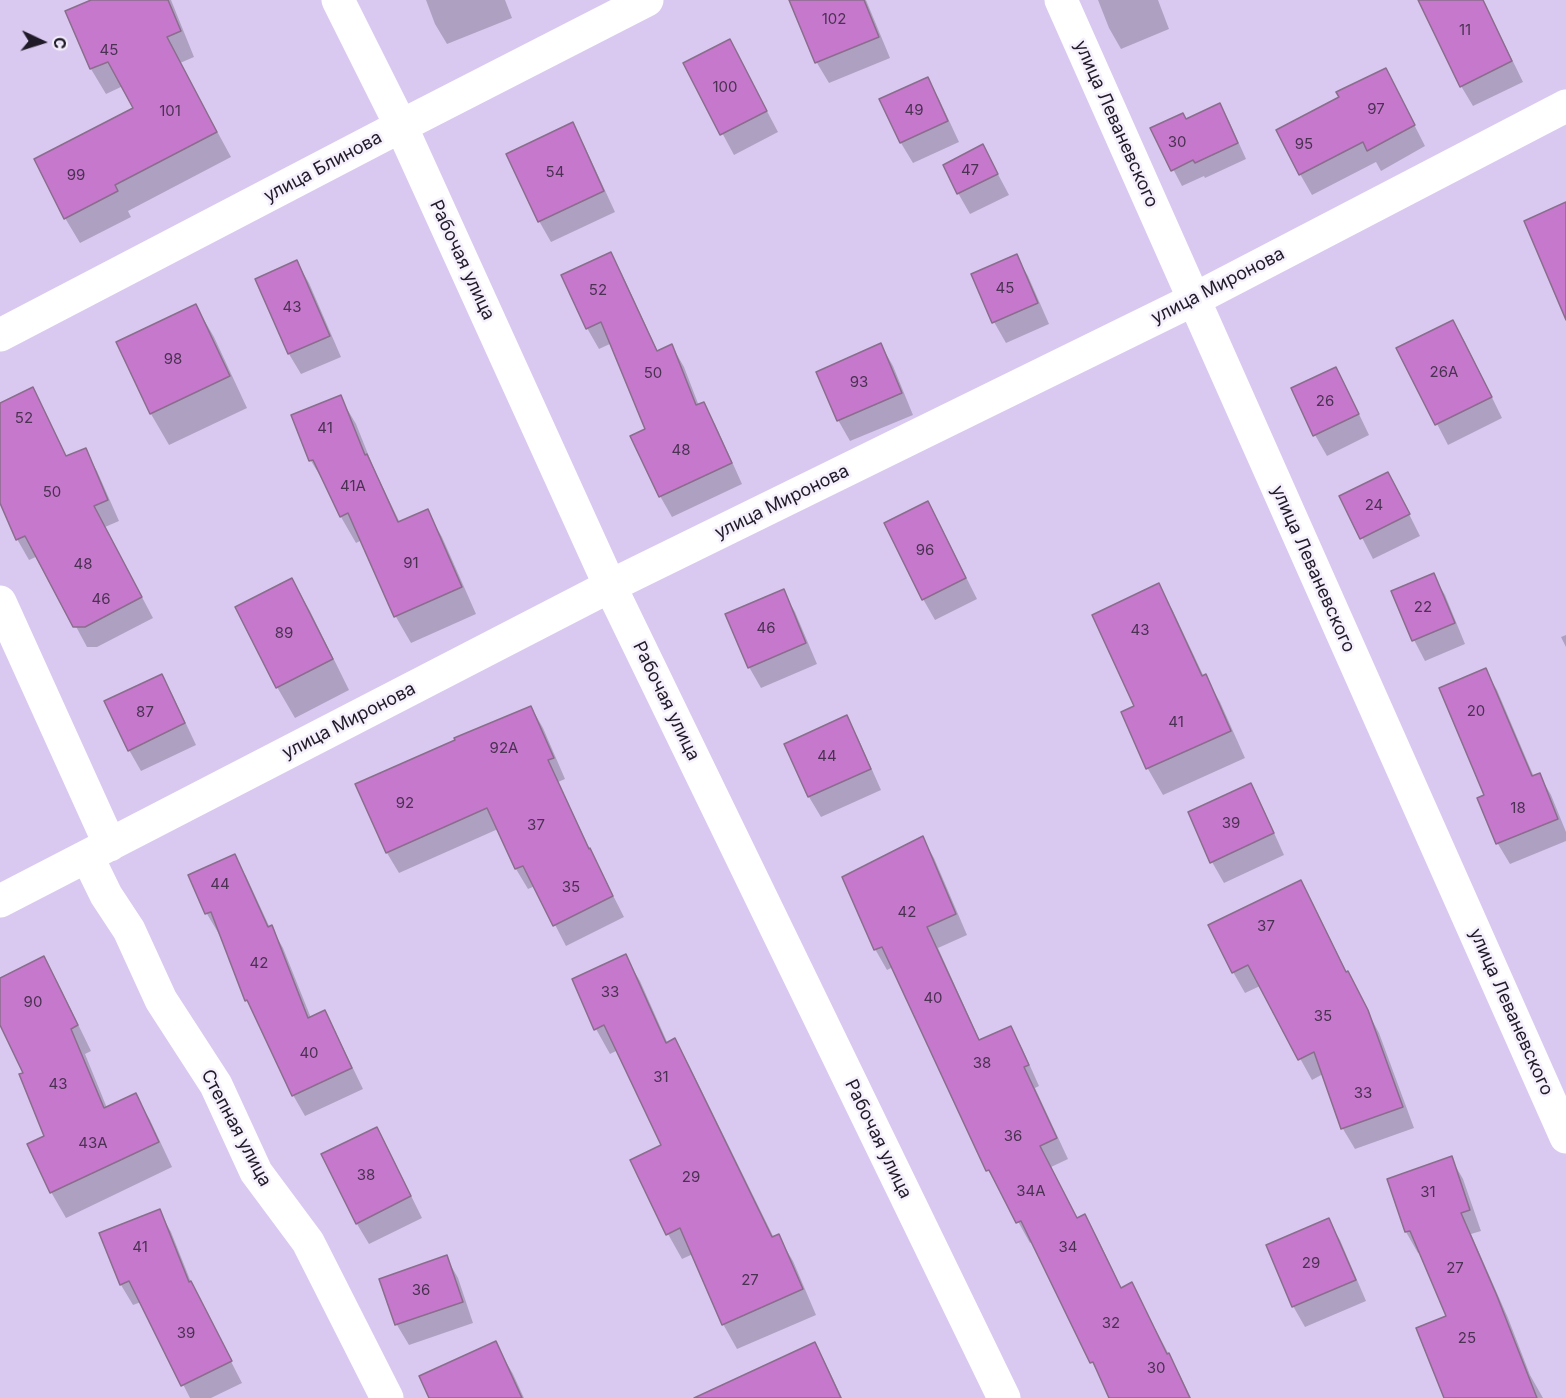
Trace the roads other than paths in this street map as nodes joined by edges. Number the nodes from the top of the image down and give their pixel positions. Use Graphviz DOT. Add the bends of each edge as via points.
graph roads {
  1 [pos="338,0"];
  2 [pos="647,0"];
  3 [pos="1061,0"];
  4 [pos="1566,106"];
  5 [pos="400,126"];
  6 [pos="1193,300"];
  7 [pos="0,335"];
  8 [pos="610,586"];
  9 [pos="0,602"];
  10 [pos="99,850"];
  11 [pos="0,901"];
  12 [pos="1566,1137"];
  13 [pos="387,1398"];
  14 [pos="1004,1398"];
  1 -- 5 [label="street, Рабочая улица"];
  2 -- 5 [label="street, улица Блинова"];
  3 -- 6 [label="street, улица Леваневского"];
  4 -- 6 [label="street, улица Миронова"];
  5 -- 7 [label="street, улица Блинова"];
  5 -- 8 [label="street, Рабочая улица"];
  6 -- 8 [label="street, улица Миронова"];
  6 -- 12 [label="street, улица Леваневского"];
  8 -- 10 [label="street, улица Миронова"];
  8 -- 14 [label="street, Рабочая улица"];
  9 -- 10 [label="street, Степная улица"];
  10 -- 11 [label="street, улица Миронова"];
  10 -- 13 [label="street, Степная улица" via="106,895 129,930 161,1000 216,1085 256,1172 308,1242"];
}
